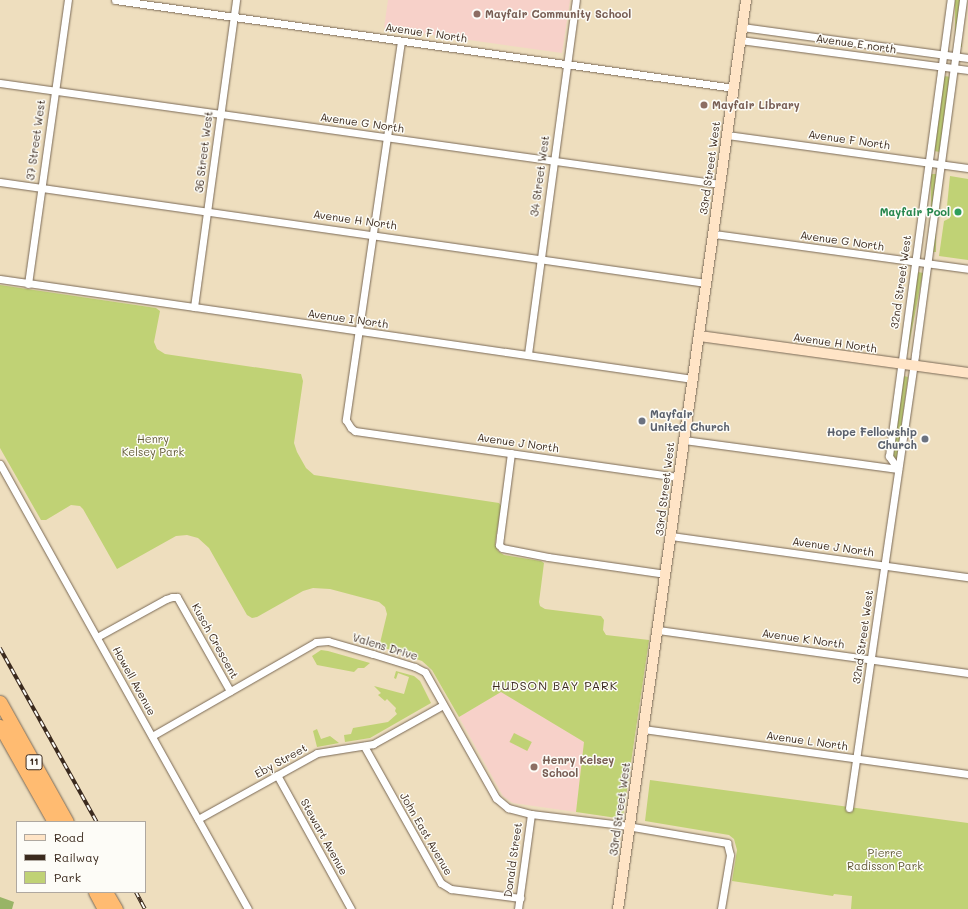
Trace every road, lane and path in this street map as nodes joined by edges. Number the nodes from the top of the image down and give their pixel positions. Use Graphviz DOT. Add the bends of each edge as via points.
graph roads {
  1 [pos="68,0"];
  2 [pos="115,0"];
  3 [pos="236,0"];
  4 [pos="576,0"];
  5 [pos="746,0"];
  6 [pos="951,0"];
  7 [pos="963,0"];
  8 [pos="233,17"];
  9 [pos="742,27"];
  10 [pos="740,40"];
  11 [pos="401,41"];
  12 [pos="944,55"];
  13 [pos="955,57"];
  14 [pos="968,58"];
  15 [pos="567,64"];
  16 [pos="942,67"];
  17 [pos="954,68"];
  18 [pos="968,70"];
  19 [pos="0,82"];
  20 [pos="734,88"];
  21 [pos="55,90"];
  22 [pos="220,114"];
  23 [pos="727,135"];
  24 [pos="387,138"];
  25 [pos="553,162"];
  26 [pos="929,163"];
  27 [pos="940,164"];
  28 [pos="968,168"];
  29 [pos="0,182"];
  30 [pos="720,184"];
  31 [pos="41,188"];
  32 [pos="208,212"];
  33 [pos="374,234"];
  34 [pos="714,234"];
  35 [pos="540,259"];
  36 [pos="916,261"];
  37 [pos="927,263"];
  38 [pos="968,269"];
  39 [pos="0,279"];
  40 [pos="706,283"];
  41 [pos="28,284"];
  42 [pos="194,307"];
  43 [pos="359,332"];
  44 [pos="699,336"];
  45 [pos="528,354"];
  46 [pos="901,365"];
  47 [pos="913,366"];
  48 [pos="968,373"];
  49 [pos="693,380"];
  50 [pos="684,440"];
  51 [pos="511,453"];
  52 [pos="0,464"];
  53 [pos="898,469"];
  54 [pos="678,477"];
  55 [pos="671,536"];
  56 [pos="884,565"];
  57 [pos="666,574"];
  58 [pos="968,577"];
  59 [pos="658,630"];
  60 [pos="97,637"];
  61 [pos="870,660"];
  62 [pos="968,673"];
  63 [pos="230,691"];
  64 [pos="0,702"];
  65 [pos="443,705"];
  66 [pos="0,726"];
  67 [pos="643,729"];
  68 [pos="152,736"];
  69 [pos="364,746"];
  70 [pos="856,758"];
  71 [pos="968,774"];
  72 [pos="277,775"];
  73 [pos="849,808"];
  74 [pos="531,814"];
  75 [pos="198,819"];
  76 [pos="53,821"];
  77 [pos="66,821"];
  78 [pos="631,827"];
  79 [pos="96,893"];
  80 [pos="107,893"];
  81 [pos="520,898"];
  82 [pos="104,909"];
  83 [pos="116,909"];
  84 [pos="248,909"];
  85 [pos="351,909"];
  86 [pos="518,909"];
  87 [pos="618,909"];
  88 [pos="722,909"];
  1 -- 21 [label="street, 37 Street West"];
  2 -- 8 [label="street, Avenue F North"];
  3 -- 8 [label="street, 36 Street West"];
  4 -- 15 [label="street, 34 Street West"];
  5 -- 9 [label="main road, 33rd Street West"];
  6 -- 12 [label="street, 32nd Street West"];
  7 -- 13 [label="street, 32nd Street West"];
  8 -- 11 [label="street, Avenue F North"];
  8 -- 22 [label="street, 36 Street West"];
  9 -- 10 [label="main road, 33rd Street West"];
  9 -- 12 [label="street, Avenue E north"];
  10 -- 16 [label="street, Avenue E north"];
  10 -- 20 [label="main road, 33rd Street West"];
  11 -- 15 [label="street, Avenue F North"];
  11 -- 24 [label="street"];
  12 -- 13 [label="street, Avenue E north"];
  12 -- 16 [label="street, 32nd Street West"];
  13 -- 14 [label="street, Avenue E north"];
  13 -- 17 [label="street, 32nd Street West"];
  15 -- 20 [label="street, Avenue F North"];
  15 -- 25 [label="street, 34 Street West"];
  16 -- 17 [label="street, Avenue E north"];
  16 -- 26 [label="street, 32nd Street West"];
  17 -- 18 [label="street, Avenue E north"];
  17 -- 27 [label="street, 32nd Street West"];
  19 -- 21 [label="street, Avenue G North"];
  20 -- 23 [label="main road, 33rd Street West"];
  21 -- 22 [label="street, Avenue G North"];
  21 -- 31 [label="street, 37 Street West"];
  22 -- 24 [label="street, Avenue G North"];
  22 -- 32 [label="street, 36 Street West"];
  23 -- 26 [label="street, Avenue F North"];
  23 -- 30 [label="main road, 33rd Street West"];
  24 -- 25 [label="street, Avenue G North"];
  24 -- 33 [label="street"];
  25 -- 30 [label="street, Avenue G North"];
  25 -- 35 [label="street, 34 Street West"];
  26 -- 27 [label="street, Avenue F North"];
  26 -- 36 [label="street, 32nd Street West"];
  27 -- 28 [label="street, Avenue F North"];
  27 -- 37 [label="street, 32nd Street West"];
  29 -- 31 [label="street, Avenue H North"];
  30 -- 34 [label="main road, 33rd Street West"];
  31 -- 32 [label="street, Avenue H North"];
  31 -- 41 [label="street, 37 Street West"];
  32 -- 33 [label="street, Avenue H North"];
  32 -- 42 [label="street, 36 Street West"];
  33 -- 35 [label="street, Avenue H North"];
  33 -- 43 [label="street"];
  34 -- 36 [label="street, Avenue G North"];
  34 -- 40 [label="main road, 33rd Street West"];
  35 -- 40 [label="street, Avenue H North"];
  35 -- 45 [label="street, 34 Street West"];
  36 -- 37 [label="street, Avenue G North"];
  36 -- 46 [label="street, 32nd Street West"];
  37 -- 38 [label="street, Avenue G North"];
  37 -- 47 [label="street, 32nd Street West"];
  39 -- 41 [label="street, Avenue I North"];
  40 -- 44 [label="main road, 33rd Street West"];
  41 -- 42 [label="street, Avenue I North"];
  42 -- 43 [label="street, Avenue I North"];
  43 -- 45 [label="street, Avenue I North"];
  43 -- 51 [label="street, Avenue J North" via="346,420 351,428 355,431"];
  44 -- 46 [label="main road, Avenue H North"];
  44 -- 49 [label="main road, 33rd Street West"];
  45 -- 49 [label="street, Avenue I North"];
  46 -- 47 [label="main road, Avenue H North"];
  46 -- 53 [label="street, 32nd Street West" via="889,456"];
  47 -- 48 [label="main road, Avenue H North"];
  47 -- 53 [label="street, 32nd Street West"];
  49 -- 50 [label="main road, 33rd Street West"];
  50 -- 53 [label="street"];
  50 -- 54 [label="main road, 33rd Street West"];
  51 -- 54 [label="street, Avenue J North"];
  51 -- 57 [label="street" via="499,545 502,548"];
  52 -- 60 [label="street, Howell Avenue"];
  53 -- 56 [label="street, 32nd Street West"];
  54 -- 55 [label="main road, 33rd Street West"];
  55 -- 56 [label="street, Avenue J North"];
  55 -- 57 [label="main road, 33rd Street West"];
  56 -- 58 [label="street, Avenue J North"];
  56 -- 61 [label="street, 32nd Street West"];
  57 -- 59 [label="main road, 33rd Street West"];
  59 -- 61 [label="street, Avenue K North"];
  59 -- 67 [label="main road, 33rd Street West"];
  60 -- 63 [label="street, Kusch Crescent" via="166,599 177,597"];
  60 -- 68 [label="street, Howell Avenue"];
  61 -- 62 [label="street, Avenue K North"];
  61 -- 70 [label="street, 32nd Street West"];
  63 -- 65 [label="street, Valens Drive" via="316,642 328,641 420,669"];
  63 -- 68 [label="street, Valens Drive"];
  64 -- 77 [label="highway, 11"];
  65 -- 69 [label="street, Eby Street" via="373,744"];
  65 -- 74 [label="street, Valens Drive" via="496,798 508,808"];
  66 -- 76 [label="highway, 11"];
  67 -- 70 [label="street, Avenue L North"];
  67 -- 78 [label="main road, 33rd Street West"];
  68 -- 75 [label="street, Howell Avenue"];
  69 -- 72 [label="street, Eby Street" via="317,754"];
  69 -- 81 [label="street, John East Avenue" via="441,883 450,889"];
  70 -- 71 [label="street, Avenue L North"];
  70 -- 73 [label="street, 32nd Street West"];
  72 -- 75 [label="street, Eby Street"];
  72 -- 85 [label="street, Stewart Avenue"];
  74 -- 78 [label="street, Valens Drive" via="578,818"];
  74 -- 81 [label="street, Donald Street"];
  75 -- 84 [label="street, Howell Avenue"];
  78 -- 87 [label="main road, 33rd Street West"];
  78 -- 88 [label="street, Valens Drive" via="727,843 730,855"];
  79 -- 82 [label="highway"];
  80 -- 83 [label="highway"];
  81 -- 86 [label="street, Donald Street"];
}
